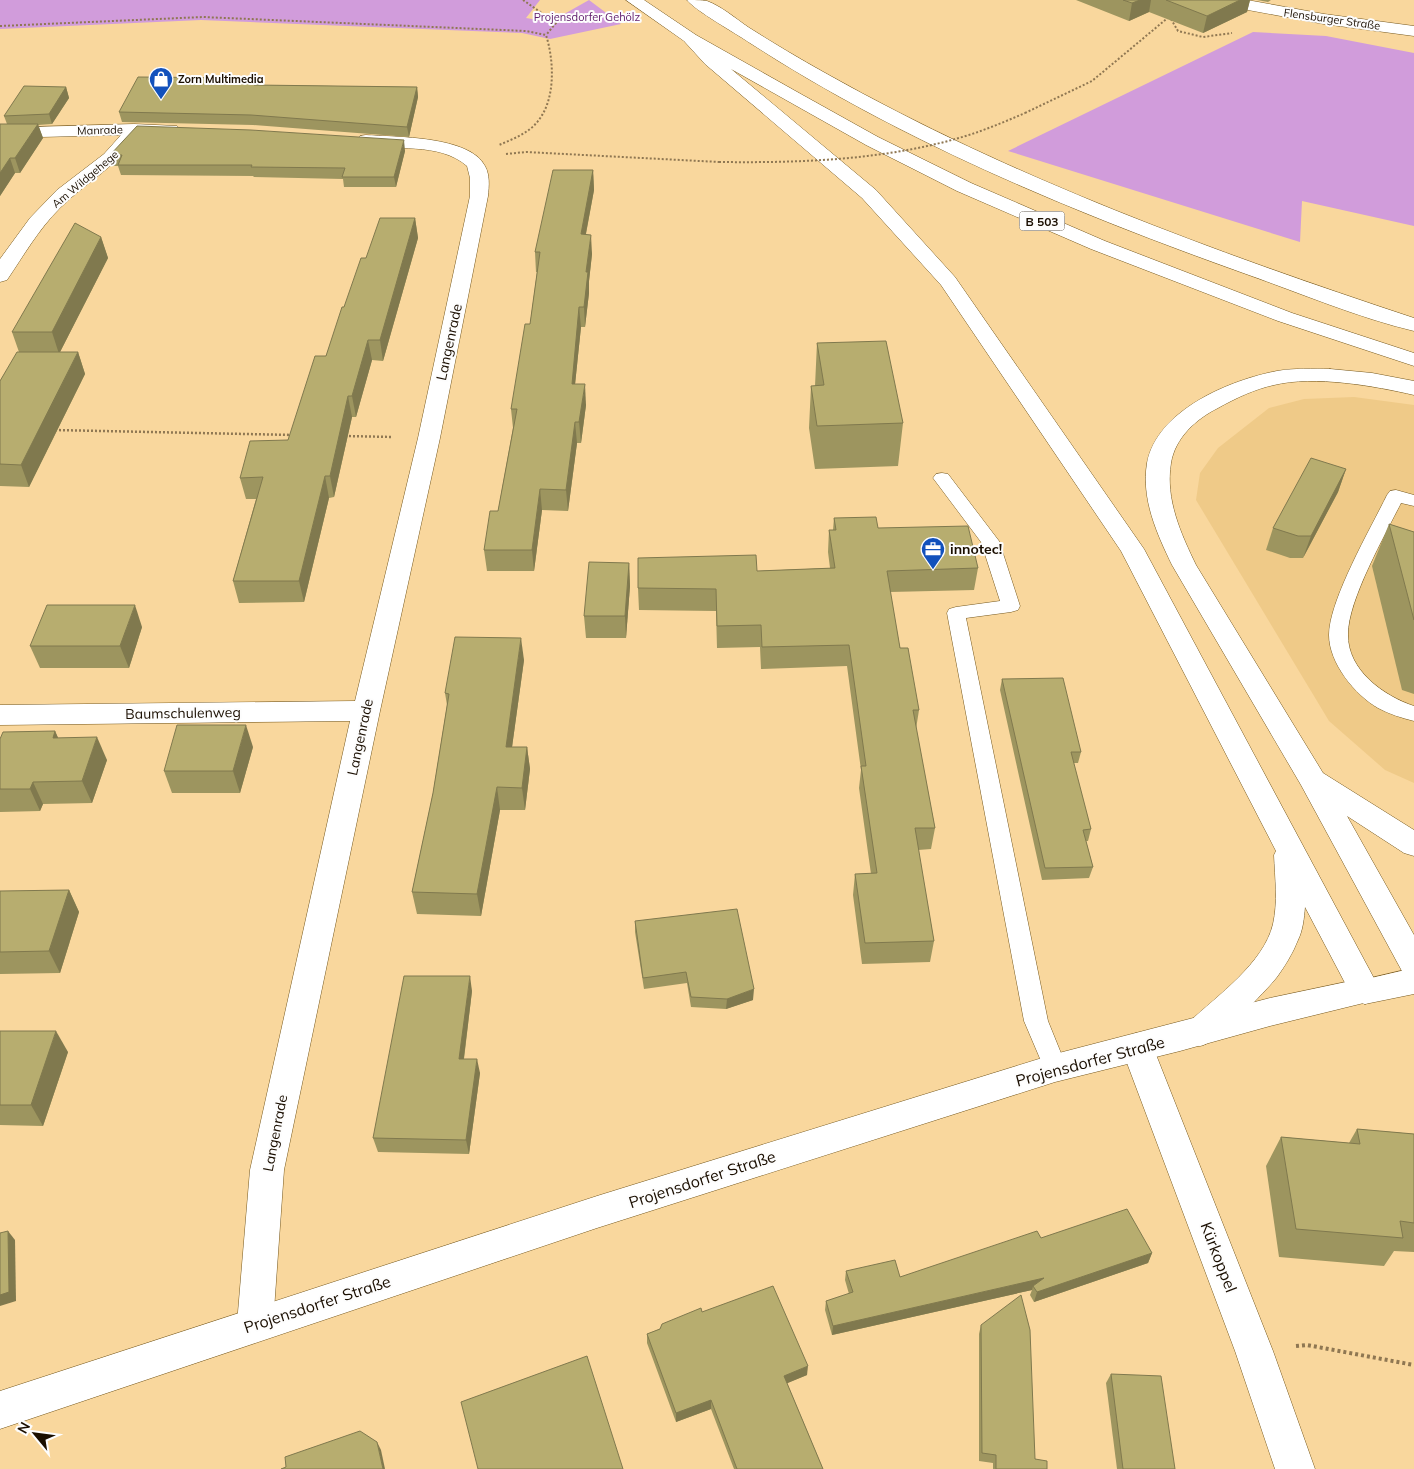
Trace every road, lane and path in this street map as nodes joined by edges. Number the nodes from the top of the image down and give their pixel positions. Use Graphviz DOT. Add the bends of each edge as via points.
graph roads {
  1 [pos="523,0"];
  2 [pos="634,0"];
  3 [pos="695,0"];
  4 [pos="1221,0"];
  5 [pos="1175,11"];
  6 [pos="0,26"];
  7 [pos="1414,31"];
  8 [pos="546,35"];
  9 [pos="690,38"];
  10 [pos="134,129"];
  11 [pos="191,131"];
  12 [pos="0,133"];
  13 [pos="345,138"];
  14 [pos="468,156"];
  15 [pos="0,276"];
  16 [pos="1414,325"];
  17 [pos="1414,360"];
  18 [pos="1414,388"];
  19 [pos="50,430"];
  20 [pos="299,435"];
  21 [pos="339,436"];
  22 [pos="429,438"];
  23 [pos="942,478"];
  24 [pos="1414,501"];
  25 [pos="366,711"];
  26 [pos="1414,714"];
  27 [pos="0,715"];
  28 [pos="1312,779"];
  29 [pos="1414,845"];
  30 [pos="1289,846"];
  31 [pos="1414,964"];
  32 [pos="1414,982"];
  33 [pos="1365,991"];
  34 [pos="1200,1032"];
  35 [pos="1137,1047"];
  36 [pos="1055,1068"];
  37 [pos="255,1324"];
  38 [pos="1254,1351"];
  39 [pos="1414,1364"];
  40 [pos="0,1410"];
  41 [pos="1295,1469"];
  1 -- 8 [label="path" via="556,24"];
  2 -- 9 [label="main road, B 503"];
  3 -- 16 [label="main road, B 503" via="828,81 910,125 988,161 1113,216 1308,290"];
  4 -- 7 [label="main road, Flensburger Straße"];
  5 -- 14 [label="path, bridge" via="1092,81 1025,113 966,135 918,147 811,162 719,162 526,152"];
  6 -- 8 [label="path" via="203,17 526,31"];
  8 -- 14 [label="path" via="552,52 550,99 540,120 518,138"];
  9 -- 17 [label="main road, B 503" via="872,141 964,187 1098,244 1285,317"];
  9 -- 30 [label="main road" via="711,60 869,194 948,281 1132,549"];
  10 -- 11 [label="main road, Manrade"];
  10 -- 12 [label="main road, Manrade"];
  10 -- 15 [label="main road, Am Wildgehege" via="111,159 62,195 45,213 16,247"];
  13 -- 14 [label="main road" via="438,147"];
  14 -- 22 [label="main road, Langenrade" via="479,176 479,196"];
  18 -- 28 [label="main road" via="1376,379 1334,376 1277,378 1243,387 1195,411 1166,444 1159,462 1158,485 1167,530 1184,565"];
  19 -- 20 [label="path"];
  21 -- 22 [label="path"];
  22 -- 25 [label="main road, Langenrade"];
  23 -- 36 [label="lane" via="990,541 1011,606 956,613 1036,1021"];
  24 -- 26 [label="lane" via="1396,495 1341,615 1338,635 1345,658 1364,687 1385,703"];
  25 -- 27 [label="main road, Baumschulenweg"];
  25 -- 37 [label="main road, Langenrade" via="267,1170"];
  28 -- 29 [label="main road"];
  28 -- 31 [label="main road"];
  30 -- 33 [label="main road"];
  30 -- 34 [label="main road" via="1291,890 1288,926 1278,951 1256,979"];
  32 -- 33 [label="main road, Projensdorfer Straße"];
  33 -- 34 [label="main road, Projensdorfer Straße" via="1270,1012"];
  34 -- 35 [label="main road, Projensdorfer Straße"];
  35 -- 36 [label="main road, Projensdorfer Straße"];
  35 -- 38 [label="main road, Kürkoppel"];
  36 -- 37 [label="main road, Projensdorfer Straße"];
  37 -- 40 [label="main road, Projensdorfer Straße"];
  38 -- 39 [label="path" via="1307,1345"];
  38 -- 41 [label="main road, Kürkoppel"];
}
